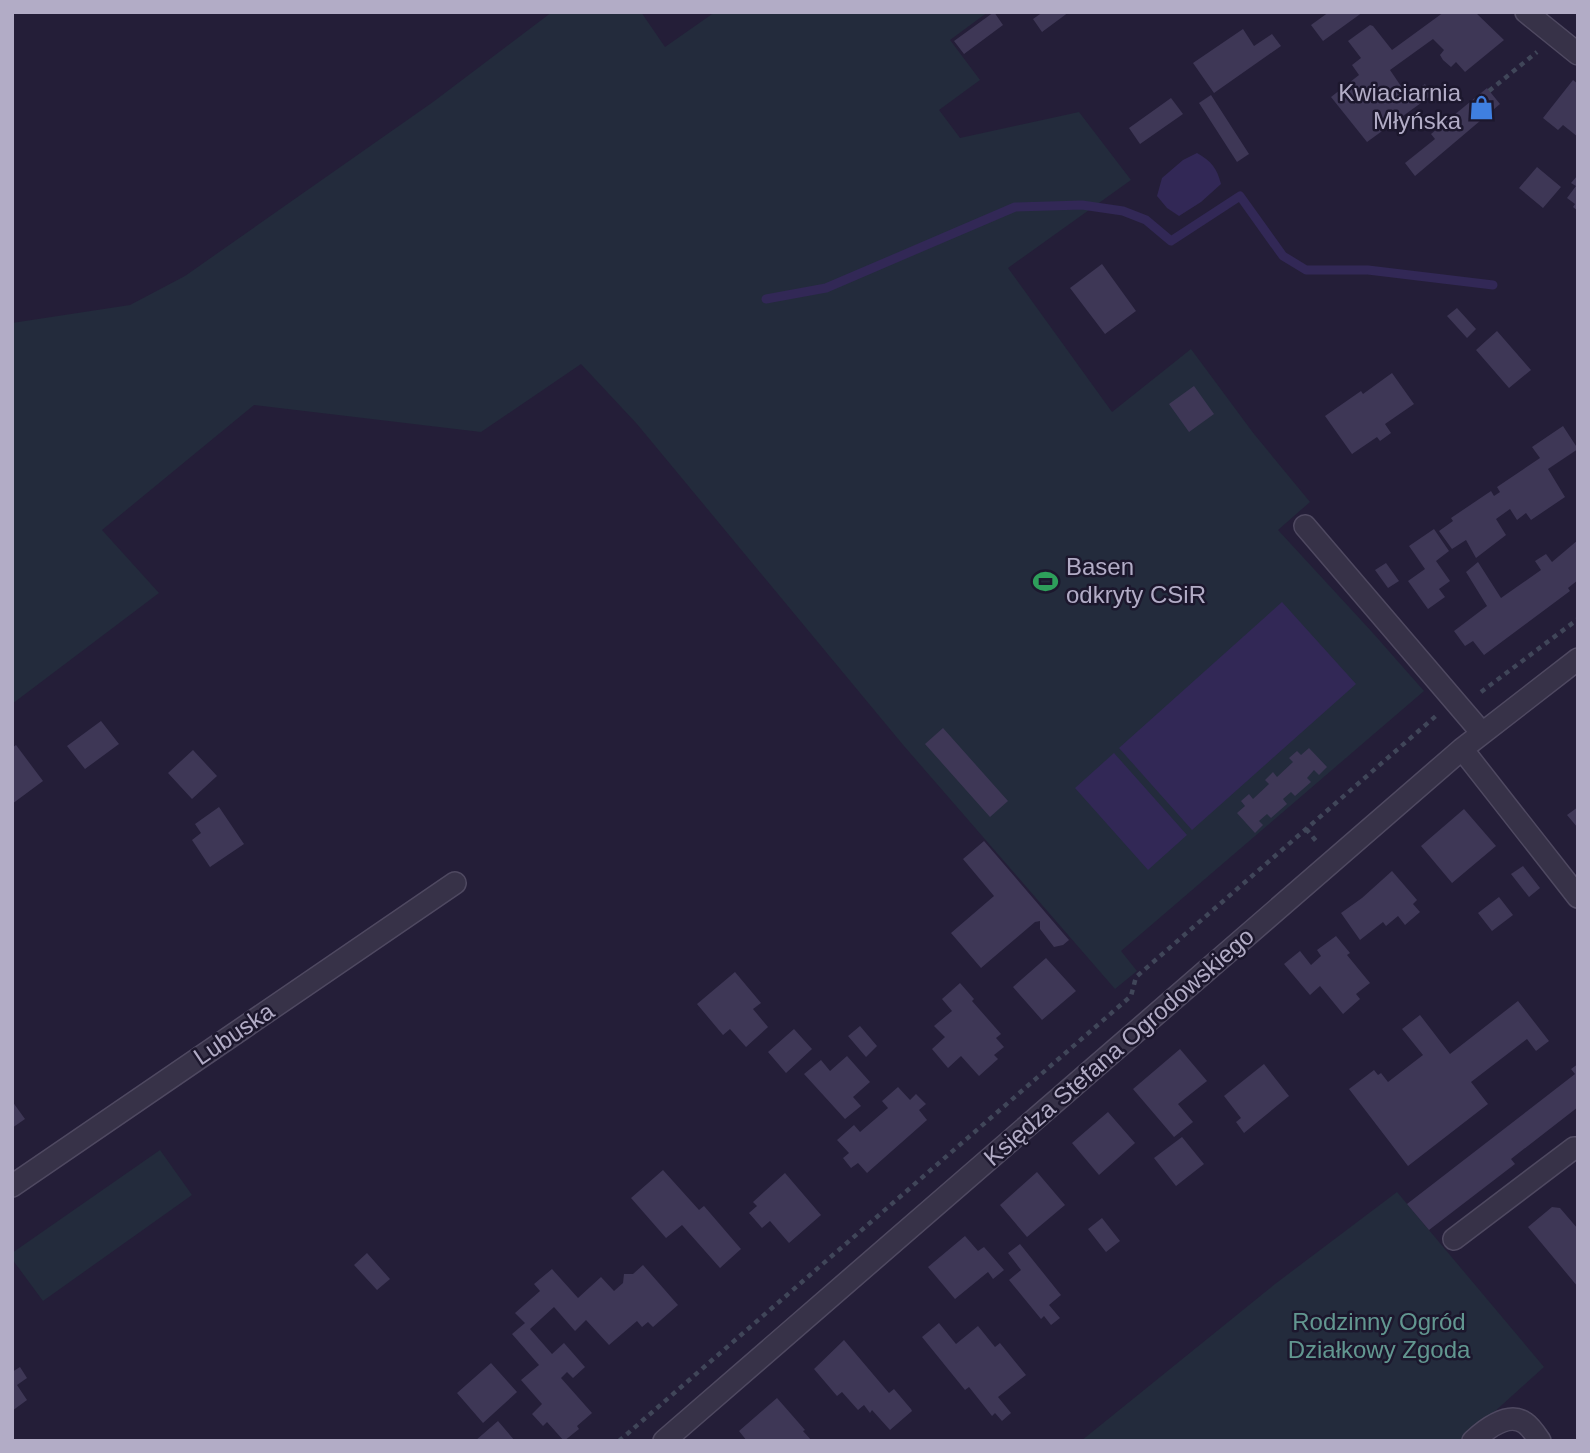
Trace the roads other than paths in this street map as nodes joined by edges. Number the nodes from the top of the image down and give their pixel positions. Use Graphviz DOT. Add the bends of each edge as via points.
graph roads {
  1 [pos="1526,12"];
  2 [pos="1578,54"];
  3 [pos="1305,526"];
  4 [pos="1578,659"];
  5 [pos="1482,733"];
  6 [pos="1462,749"];
  7 [pos="455,883"];
  8 [pos="1578,897"];
  9 [pos="1576,1149"];
  10 [pos="12,1186"];
  11 [pos="1454,1239"];
  12 [pos="664,1441"];
  13 [pos="1474,1441"];
  14 [pos="1540,1441"];
  1 -- 2 [label="street"];
  3 -- 5 [label="street"];
  4 -- 5 [label="street, Księdza Stefana Ogrodowskiego"];
  5 -- 6 [label="street, Księdza Stefana Ogrodowskiego"];
  6 -- 8 [label="street"];
  6 -- 12 [label="street, Księdza Stefana Ogrodowskiego"];
  7 -- 10 [label="street, Lubuska"];
  9 -- 11 [label="street"];
  13 -- 14 [label="street" via="1489,1427 1511,1419 1525,1423"];
}
